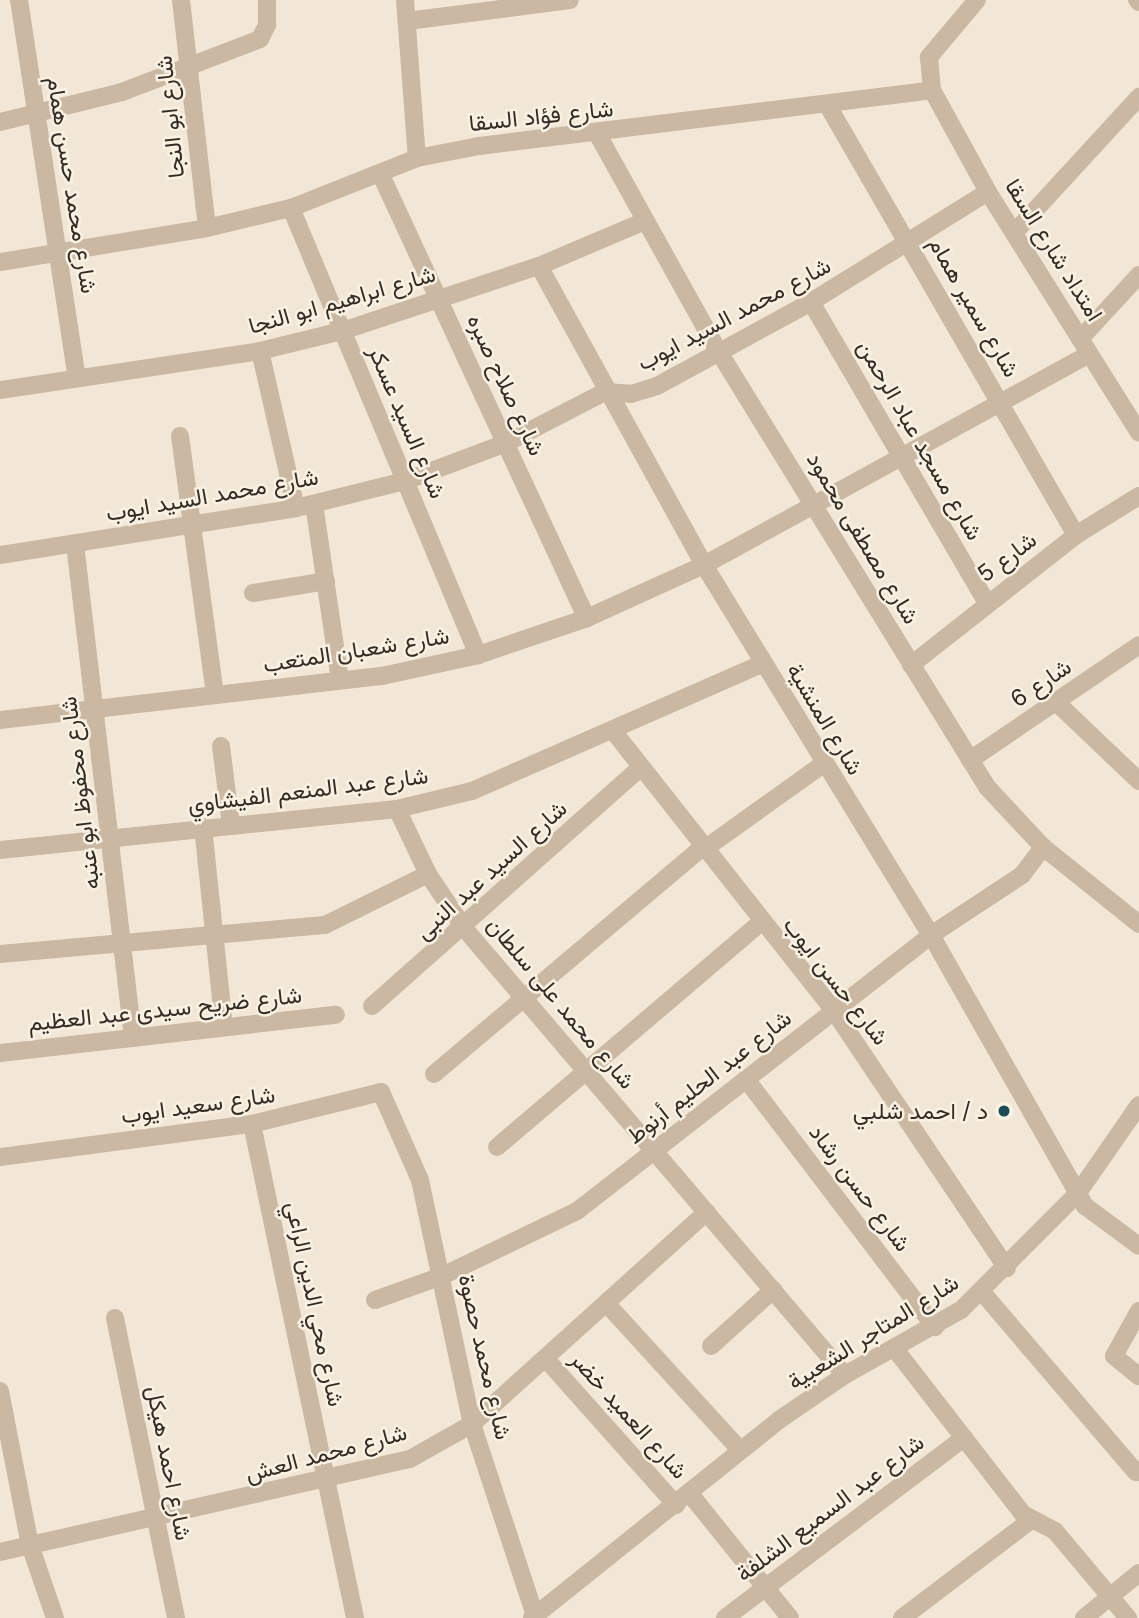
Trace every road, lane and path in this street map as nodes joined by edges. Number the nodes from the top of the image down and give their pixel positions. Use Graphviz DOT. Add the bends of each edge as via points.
graph roads {
  1 [pos="19,0"];
  2 [pos="181,0"];
  3 [pos="267,0"];
  4 [pos="405,0"];
  5 [pos="570,0"];
  6 [pos="977,0"];
  7 [pos="407,21"];
  8 [pos="190,70"];
  9 [pos="932,90"];
  10 [pos="1139,97"];
  11 [pos="827,104"];
  12 [pos="36,115"];
  13 [pos="0,122"];
  14 [pos="598,135"];
  15 [pos="417,158"];
  16 [pos="380,173"];
  17 [pos="988,192"];
  18 [pos="291,208"];
  19 [pos="645,220"];
  20 [pos="207,228"];
  21 [pos="1014,233"];
  22 [pos="908,243"];
  23 [pos="58,253"];
  24 [pos="0,262"];
  25 [pos="539,266"];
  26 [pos="1139,275"];
  27 [pos="439,299"];
  28 [pos="811,302"];
  29 [pos="342,331"];
  30 [pos="1085,346"];
  31 [pos="260,351"];
  32 [pos="719,352"];
  33 [pos="77,377"];
  34 [pos="0,390"];
  35 [pos="605,392"];
  36 [pos="1002,404"];
  37 [pos="1138,428"];
  38 [pos="180,436"];
  39 [pos="506,443"];
  40 [pos="903,458"];
  41 [pos="405,481"];
  42 [pos="1139,496"];
  43 [pos="814,504"];
  44 [pos="305,506"];
  45 [pos="195,525"];
  46 [pos="1076,535"];
  47 [pos="75,544"];
  48 [pos="0,555"];
  49 [pos="704,565"];
  50 [pos="326,581"];
  51 [pos="253,593"];
  52 [pos="987,603"];
  53 [pos="587,618"];
  54 [pos="1139,645"];
  55 [pos="478,655"];
  56 [pos="763,663"];
  57 [pos="911,665"];
  58 [pos="340,680"];
  59 [pos="215,695"];
  60 [pos="1056,702"];
  61 [pos="94,709"];
  62 [pos="0,720"];
  63 [pos="614,732"];
  64 [pos="220,746"];
  65 [pos="970,760"];
  66 [pos="823,764"];
  67 [pos="640,768"];
  68 [pos="1139,781"];
  69 [pos="397,809"];
  70 [pos="231,825"];
  71 [pos="203,827"];
  72 [pos="110,838"];
  73 [pos="1043,847"];
  74 [pos="702,849"];
  75 [pos="0,850"];
  76 [pos="428,874"];
  77 [pos="760,923"];
  78 [pos="1139,924"];
  79 [pos="464,928"];
  80 [pos="931,935"];
  81 [pos="215,939"];
  82 [pos="122,946"];
  83 [pos="0,954"];
  84 [pos="522,996"];
  85 [pos="372,1006"];
  86 [pos="834,1011"];
  87 [pos="335,1015"];
  88 [pos="225,1027"];
  89 [pos="133,1038"];
  90 [pos="0,1053"];
  91 [pos="584,1069"];
  92 [pos="434,1074"];
  93 [pos="746,1079"];
  94 [pos="1139,1105"];
  95 [pos="391,1108"];
  96 [pos="252,1124"];
  97 [pos="1132,1131"];
  98 [pos="497,1147"];
  99 [pos="655,1151"];
  100 [pos="0,1157"];
  101 [pos="1078,1193"];
  102 [pos="707,1212"];
  103 [pos="1139,1246"];
  104 [pos="1007,1268"];
  105 [pos="442,1276"];
  106 [pos="772,1290"];
  107 [pos="982,1292"];
  108 [pos="375,1300"];
  109 [pos="606,1303"];
  110 [pos="1139,1311"];
  111 [pos="115,1318"];
  112 [pos="935,1327"];
  113 [pos="711,1346"];
  114 [pos="895,1349"];
  115 [pos="545,1358"];
  116 [pos="845,1375"];
  117 [pos="1139,1376"];
  118 [pos="0,1391"];
  119 [pos="472,1424"];
  120 [pos="964,1438"];
  121 [pos="740,1450"];
  122 [pos="1136,1472"];
  123 [pos="327,1481"];
  124 [pos="683,1500"];
  125 [pos="155,1519"];
  126 [pos="1031,1520"];
  127 [pos="30,1545"];
  128 [pos="0,1552"];
  129 [pos="1139,1573"];
  130 [pos="765,1588"];
  131 [pos="1110,1596"];
  132 [pos="533,1617"];
  133 [pos="55,1618"];
  134 [pos="176,1618"];
  135 [pos="355,1618"];
  136 [pos="725,1618"];
  137 [pos="790,1618"];
  138 [pos="902,1618"];
  139 [pos="1084,1618"];
  140 [pos="1128,1618"];
  1 -- 12 [label="street, شارع محمد حسن همام"];
  2 -- 8 [label="street, شارع ابو النجا"];
  3 -- 8 [label="street" via="267,25 260,39"];
  4 -- 7 [label="street"];
  5 -- 7 [label="street"];
  6 -- 9 [label="street" via="929,57"];
  7 -- 15 [label="street"];
  8 -- 12 [label="street"];
  8 -- 20 [label="street, شارع ابو النجا"];
  9 -- 11 [label="street, شارع فؤاد السقا"];
  9 -- 17 [label="street, امتداد شارع السقا"];
  10 -- 21 [label="street"];
  11 -- 14 [label="street, شارع فؤاد السقا"];
  11 -- 22 [label="street, شارع سمير همام"];
  12 -- 13 [label="street"];
  12 -- 23 [label="street, شارع محمد حسن همام"];
  14 -- 15 [label="street, شارع فؤاد السقا" via="525,138"];
  14 -- 19 [label="street, شارع مصطفى محمود"];
  15 -- 16 [label="street, شارع فؤاد السقا"];
  16 -- 18 [label="street, شارع فؤاد السقا"];
  16 -- 27 [label="street, شارع صلاح صبره"];
  17 -- 21 [label="street, امتداد شارع السقا"];
  17 -- 22 [label="street, شارع محمد السيد ايوب"];
  18 -- 20 [label="street, شارع فؤاد السقا"];
  18 -- 29 [label="street, شارع السيد عسكر"];
  19 -- 25 [label="street, شارع ابراهيم ابو النجا"];
  19 -- 32 [label="street, شارع مصطفى محمود"];
  20 -- 23 [label="street, شارع فؤاد السقا"];
  21 -- 30 [label="street, امتداد شارع السقا"];
  22 -- 28 [label="street, شارع محمد السيد ايوب"];
  22 -- 36 [label="street, شارع سمير همام"];
  23 -- 24 [label="street, شارع فؤاد السقا"];
  23 -- 33 [label="street, شارع محمد حسن همام"];
  25 -- 27 [label="street, شارع ابراهيم ابو النجا"];
  25 -- 35 [label="street, شارع المنشية"];
  26 -- 30 [label="street, شارع شعبان المتعب"];
  27 -- 29 [label="street, شارع ابراهيم ابو النجا"];
  27 -- 39 [label="street, شارع صلاح صبره"];
  28 -- 32 [label="street, شارع محمد السيد ايوب"];
  28 -- 40 [label="street, شارع مسجد عباد الرحمن"];
  29 -- 31 [label="street, شارع ابراهيم ابو النجا"];
  29 -- 41 [label="street, شارع السيد عسكر"];
  30 -- 36 [label="street, شارع شعبان المتعب"];
  30 -- 37 [label="street, امتداد شارع السقا"];
  31 -- 33 [label="street, شارع ابراهيم ابو النجا"];
  31 -- 44 [label="street"];
  32 -- 35 [label="street, شارع محمد السيد ايوب" via="644,391"];
  32 -- 43 [label="street, شارع مصطفى محمود"];
  33 -- 34 [label="street, شارع ابراهيم ابو النجا"];
  35 -- 39 [label="street, شارع محمد السيد ايوب"];
  35 -- 49 [label="street, شارع المنشية"];
  36 -- 40 [label="street, شارع شعبان المتعب"];
  36 -- 46 [label="street, شارع سمير همام"];
  38 -- 45 [label="street"];
  39 -- 41 [label="street, شارع محمد السيد ايوب"];
  39 -- 53 [label="street, شارع صلاح صبره"];
  40 -- 43 [label="street, شارع شعبان المتعب"];
  40 -- 52 [label="street, شارع مسجد عباد الرحمن"];
  41 -- 44 [label="street, شارع محمد السيد ايوب"];
  41 -- 55 [label="street, شارع السيد عسكر"];
  42 -- 46 [label="street, شارع 5"];
  43 -- 49 [label="street, شارع شعبان المتعب"];
  43 -- 57 [label="street, شارع مصطفى محمود"];
  44 -- 45 [label="street, شارع محمد السيد ايوب"];
  44 -- 50 [label="street"];
  45 -- 47 [label="street, شارع محمد السيد ايوب"];
  45 -- 59 [label="street"];
  46 -- 52 [label="street, شارع 5"];
  47 -- 48 [label="street, شارع محمد السيد ايوب"];
  47 -- 61 [label="street, شارع محفوظ ابو عنبه"];
  49 -- 53 [label="street, شارع شعبان المتعب"];
  49 -- 56 [label="street, شارع المنشية"];
  50 -- 51 [label="street"];
  50 -- 58 [label="street"];
  52 -- 57 [label="street, شارع 5"];
  53 -- 55 [label="street, شارع شعبان المتعب"];
  54 -- 60 [label="street, شارع 6"];
  55 -- 58 [label="street, شارع شعبان المتعب"];
  56 -- 63 [label="street, شارع عبد المنعم الفيشاوي"];
  56 -- 66 [label="street, شارع المنشية"];
  57 -- 65 [label="street, شارع مصطفى محمود"];
  58 -- 59 [label="street, شارع شعبان المتعب"];
  59 -- 61 [label="street, شارع شعبان المتعب"];
  60 -- 65 [label="street, شارع 6"];
  60 -- 68 [label="street"];
  61 -- 62 [label="street, شارع شعبان المتعب"];
  61 -- 72 [label="street, شارع محفوظ ابو عنبه"];
  63 -- 67 [label="street, شارع حسن ايوب"];
  63 -- 69 [label="street, شارع عبد المنعم الفيشاوي" via="472,791"];
  64 -- 70 [label="street"];
  65 -- 73 [label="street, شارع مصطفى محمود" via="1001,806"];
  66 -- 74 [label="street"];
  66 -- 80 [label="street, شارع المنشية"];
  67 -- 74 [label="street, شارع حسن ايوب"];
  67 -- 79 [label="street, شارع السيد عبد النبى"];
  69 -- 70 [label="street, شارع عبد المنعم الفيشاوي"];
  69 -- 76 [label="street, شارع محمد على سلطان"];
  70 -- 71 [label="street, شارع عبد المنعم الفيشاوي"];
  71 -- 72 [label="street, شارع عبد المنعم الفيشاوي"];
  71 -- 81 [label="street"];
  72 -- 75 [label="street, شارع عبد المنعم الفيشاوي"];
  72 -- 82 [label="street, شارع محفوظ ابو عنبه"];
  73 -- 78 [label="street, شارع مصطفى محمود"];
  73 -- 80 [label="street, شارع عبد الحليم أرنوط" via="1023,875"];
  74 -- 77 [label="street, شارع حسن ايوب"];
  74 -- 84 [label="street"];
  76 -- 79 [label="street, شارع محمد على سلطان"];
  76 -- 81 [label="street" via="325,925"];
  77 -- 86 [label="street, شارع حسن ايوب"];
  77 -- 91 [label="street"];
  79 -- 84 [label="street, شارع محمد على سلطان"];
  79 -- 85 [label="street, شارع السيد عبد النبى"];
  80 -- 86 [label="street, شارع عبد الحليم أرنوط"];
  80 -- 101 [label="street, شارع المنشية"];
  81 -- 82 [label="street"];
  81 -- 88 [label="street"];
  82 -- 83 [label="street"];
  82 -- 89 [label="street, شارع محفوظ ابو عنبه"];
  84 -- 91 [label="street, شارع محمد على سلطان"];
  84 -- 92 [label="street"];
  86 -- 93 [label="street, شارع عبد الحليم أرنوط"];
  86 -- 104 [label="street, شارع حسن ايوب"];
  87 -- 88 [label="street, شارع ضريح سيدى عبد العظيم"];
  88 -- 89 [label="street, شارع ضريح سيدى عبد العظيم"];
  89 -- 90 [label="street, شارع ضريح سيدى عبد العظيم"];
  91 -- 98 [label="street"];
  91 -- 99 [label="street, شارع محمد على سلطان"];
  93 -- 99 [label="street, شارع عبد الحليم أرنوط"];
  93 -- 112 [label="street, شارع حسن رشاد"];
  94 -- 97 [label="street, شارع المتاجر الشعبية"];
  95 -- 96 [label="street, شارع سعيد ايوب" via="378,1091"];
  95 -- 105 [label="street, شارع محمد حصوة" via="420,1180"];
  96 -- 100 [label="street, شارع سعيد ايوب"];
  96 -- 123 [label="street, شارع محي الدين الراعي"];
  97 -- 101 [label="street, شارع المتاجر الشعبية"];
  99 -- 102 [label="street, شارع محمد على سلطان"];
  99 -- 105 [label="street, شارع عبد الحليم أرنوط" via="577,1211"];
  101 -- 103 [label="street, شارع المنشية" via="1096,1216"];
  101 -- 104 [label="street, شارع المتاجر الشعبية"];
  102 -- 106 [label="street, شارع محمد على سلطان"];
  102 -- 109 [label="street, شارع محمد العش"];
  104 -- 107 [label="street, شارع المتاجر الشعبية"];
  105 -- 108 [label="street, شارع عبد الحليم أرنوط"];
  105 -- 119 [label="street, شارع محمد حصوة"];
  106 -- 113 [label="street"];
  106 -- 116 [label="street, شارع محمد على سلطان"];
  107 -- 112 [label="street, شارع المتاجر الشعبية"];
  107 -- 122 [label="street"];
  109 -- 115 [label="street, شارع محمد العش"];
  109 -- 121 [label="street"];
  110 -- 117 [label="street" via="1114,1356"];
  111 -- 125 [label="street, شارع احمد هيكل"];
  112 -- 114 [label="street, شارع المتاجر الشعبية"];
  114 -- 116 [label="street, شارع المتاجر الشعبية"];
  114 -- 120 [label="street"];
  115 -- 119 [label="street, شارع محمد العش"];
  115 -- 124 [label="street, شارع العميد خضر"];
  116 -- 121 [label="street, شارع المتاجر الشعبية"];
  118 -- 127 [label="street"];
  119 -- 123 [label="street, شارع محمد العش" via="411,1459"];
  119 -- 132 [label="street, شارع محمد حصوة"];
  120 -- 126 [label="street"];
  120 -- 130 [label="street, شارع عبد السميع الشلفة"];
  121 -- 124 [label="street, شارع المتاجر الشعبية"];
  123 -- 125 [label="street, شارع محمد العش"];
  123 -- 135 [label="street, شارع محي الدين الراعي"];
  124 -- 130 [label="street, شارع العميد خضر"];
  124 -- 132 [label="street, شارع المتاجر الشعبية"];
  125 -- 127 [label="street, شارع محمد العش"];
  125 -- 134 [label="street, شارع احمد هيكل"];
  126 -- 131 [label="street" via="1055,1531"];
  126 -- 138 [label="street"];
  127 -- 128 [label="street, شارع محمد العش"];
  127 -- 133 [label="street"];
  129 -- 131 [label="street"];
  130 -- 136 [label="street, شارع عبد السميع الشلفة"];
  130 -- 137 [label="street, شارع العميد خضر"];
  131 -- 139 [label="street"];
  131 -- 140 [label="street"];
}
